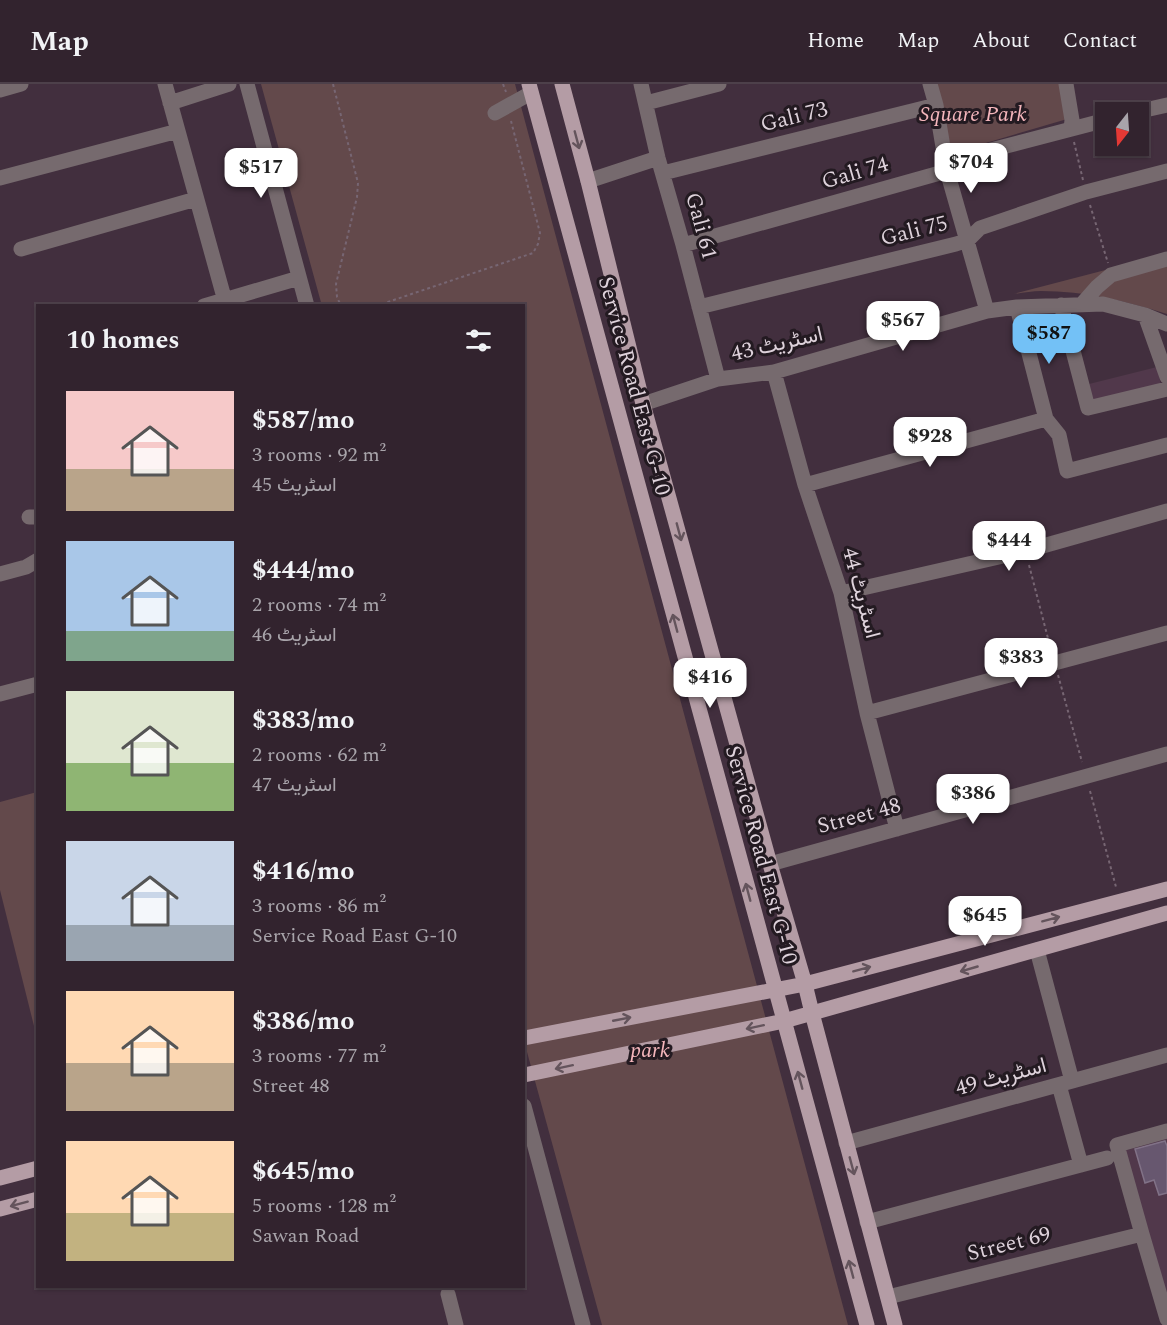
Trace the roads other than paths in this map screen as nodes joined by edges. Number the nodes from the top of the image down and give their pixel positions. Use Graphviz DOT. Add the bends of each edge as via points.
graph roads {
  1 [pos="21,84"];
  2 [pos="165,84"];
  3 [pos="230,84"];
  4 [pos="247,84"];
  5 [pos="562,84"];
  6 [pos="641,84"];
  7 [pos="719,84"];
  8 [pos="930,84"];
  9 [pos="1066,84"];
  10 [pos="530,88"];
  11 [pos="0,90"];
  12 [pos="171,103"];
  13 [pos="646,103"];
  14 [pos="936,105"];
  15 [pos="1167,105"];
  16 [pos="1149,109"];
  17 [pos="495,113"];
  18 [pos="1095,123"];
  19 [pos="1071,129"];
  20 [pos="178,131"];
  21 [pos="660,165"];
  22 [pos="947,171"];
  23 [pos="1167,171"];
  24 [pos="0,178"];
  25 [pos="588,181"];
  26 [pos="196,199"];
  27 [pos="968,240"];
  28 [pos="683,245"];
  29 [pos="21,249"];
  30 [pos="1167,259"];
  31 [pos="299,278"];
  32 [pos="225,301"];
  33 [pos="212,304"];
  34 [pos="306,304"];
  35 [pos="1082,304"];
  36 [pos="1061,305"];
  37 [pos="699,307"];
  38 [pos="1017,307"];
  39 [pos="987,310"];
  40 [pos="1145,315"];
  41 [pos="1167,324"];
  42 [pos="774,372"];
  43 [pos="1167,377"];
  44 [pos="718,380"];
  45 [pos="1167,389"];
  46 [pos="643,404"];
  47 [pos="1046,419"];
  48 [pos="1167,445"];
  49 [pos="805,484"];
  50 [pos="1167,511"];
  51 [pos="36,561"];
  52 [pos="0,574"];
  53 [pos="841,593"];
  54 [pos="1167,633"];
  55 [pos="36,685"];
  56 [pos="0,694"];
  57 [pos="867,712"];
  58 [pos="1167,754"];
  59 [pos="897,829"];
  60 [pos="770,864"];
  61 [pos="1167,889"];
  62 [pos="1167,913"];
  63 [pos="1037,950"];
  64 [pos="806,984"];
  65 [pos="775,991"];
  66 [pos="812,1013"];
  67 [pos="784,1021"];
  68 [pos="525,1038"];
  69 [pos="1167,1055"];
  70 [pos="525,1075"];
  71 [pos="1065,1083"];
  72 [pos="525,1110"];
  73 [pos="1167,1131"];
  74 [pos="846,1143"];
  75 [pos="1107,1158"];
  76 [pos="1081,1165"];
  77 [pos="36,1169"];
  78 [pos="0,1178"];
  79 [pos="36,1200"];
  80 [pos="0,1209"];
  81 [pos="867,1222"];
  82 [pos="1142,1234"];
  83 [pos="448,1294"];
  84 [pos="888,1297"];
  85 [pos="1167,1319"];
  86 [pos="456,1325"];
  87 [pos="583,1325"];
  88 [pos="867,1325"];
  89 [pos="895,1325"];
  1 -- 11 [label="street"];
  2 -- 12 [label="street"];
  3 -- 12 [label="street"];
  4 -- 31 [label="street"];
  5 -- 25 [label="main road, Service Road East G-10, one-way"];
  6 -- 13 [label="street, Gali 61"];
  7 -- 13 [label="street"];
  8 -- 14 [label="street"];
  9 -- 19 [label="street"];
  10 -- 17 [label="street"];
  65 -- 10 [label="main road, Service Road East G-10, one-way"];
  12 -- 20 [label="street"];
  13 -- 21 [label="street, Gali 61"];
  14 -- 21 [label="street, Gali 73"];
  14 -- 22 [label="street"];
  15 -- 16 [label="street"];
  18 -- 19 [label="street, Gali 74"];
  19 -- 22 [label="street, Gali 74" via="964,157"];
  20 -- 24 [label="street"];
  20 -- 26 [label="street"];
  21 -- 25 [label="street, Gali 73"];
  21 -- 28 [label="street, Gali 61"];
  22 -- 27 [label="street"];
  22 -- 28 [label="street, Gali 74"];
  23 -- 27 [label="street, Gali 75" via="1086,192 980,228"];
  25 -- 46 [label="main road, Service Road East G-10"];
  26 -- 29 [label="street"];
  26 -- 32 [label="street"];
  27 -- 37 [label="street, Gali 75"];
  27 -- 39 [label="street"];
  28 -- 37 [label="street, Gali 61"];
  30 -- 35 [label="street" via="1111,274"];
  31 -- 32 [label="street"];
  31 -- 34 [label="street"];
  32 -- 33 [label="street"];
  35 -- 36 [label="street, اسٹریٹ 43"];
  35 -- 40 [label="street, اسٹریٹ 43" via="1103,304"];
  36 -- 38 [label="street, اسٹریٹ 43"];
  36 -- 45 [label="street" via="1088,408"];
  37 -- 44 [label="street, Gali 61"];
  38 -- 39 [label="street, اسٹریٹ 43"];
  38 -- 47 [label="street"];
  39 -- 42 [label="street, اسٹریٹ 43"];
  40 -- 41 [label="street, اسٹریٹ 43"];
  40 -- 43 [label="street"];
  42 -- 44 [label="street, اسٹریٹ 43"];
  42 -- 49 [label="street, اسٹریٹ 44"];
  44 -- 46 [label="street, اسٹریٹ 43"];
  46 -- 60 [label="main road, Service Road East G-10, one-way"];
  47 -- 48 [label="street" via="1059,435 1067,471"];
  47 -- 49 [label="street"];
  49 -- 53 [label="street, اسٹریٹ 44"];
  50 -- 53 [label="street" via="1025,551"];
  51 -- 52 [label="street"];
  53 -- 57 [label="street, اسٹریٹ 44"];
  54 -- 57 [label="street"];
  55 -- 56 [label="street"];
  57 -- 59 [label="street, اسٹریٹ 44"];
  58 -- 59 [label="street, Street 48"];
  59 -- 60 [label="street, Street 48"];
  60 -- 64 [label="main road, Service Road East G-10"];
  64 -- 61 [label="main road, one-way"];
  62 -- 63 [label="main road"];
  63 -- 66 [label="main road, one-way"];
  63 -- 71 [label="street"];
  64 -- 65 [label="main road"];
  64 -- 66 [label="main road, Service Road East G-10"];
  65 -- 67 [label="main road, Service Road East G-10"];
  68 -- 65 [label="main road, one-way"];
  66 -- 67 [label="main road"];
  66 -- 74 [label="main road, Service Road East G-10"];
  67 -- 70 [label="main road, one-way"];
  88 -- 67 [label="main road, Service Road East G-10, one-way"];
  69 -- 71 [label="street, اسٹریٹ 49"];
  71 -- 74 [label="street, اسٹریٹ 49"];
  71 -- 76 [label="street"];
  72 -- 87 [label="street"];
  73 -- 82 [label="street" via="1118,1145"];
  74 -- 81 [label="main road, Service Road East G-10, one-way"];
  75 -- 76 [label="street"];
  76 -- 81 [label="street"];
  77 -- 78 [label="main road"];
  79 -- 80 [label="main road, one-way"];
  81 -- 84 [label="main road, Service Road East G-10"];
  82 -- 84 [label="street, Street 69"];
  82 -- 85 [label="street"];
  83 -- 86 [label="street"];
  84 -- 89 [label="main road, Service Road East G-10"];
}
